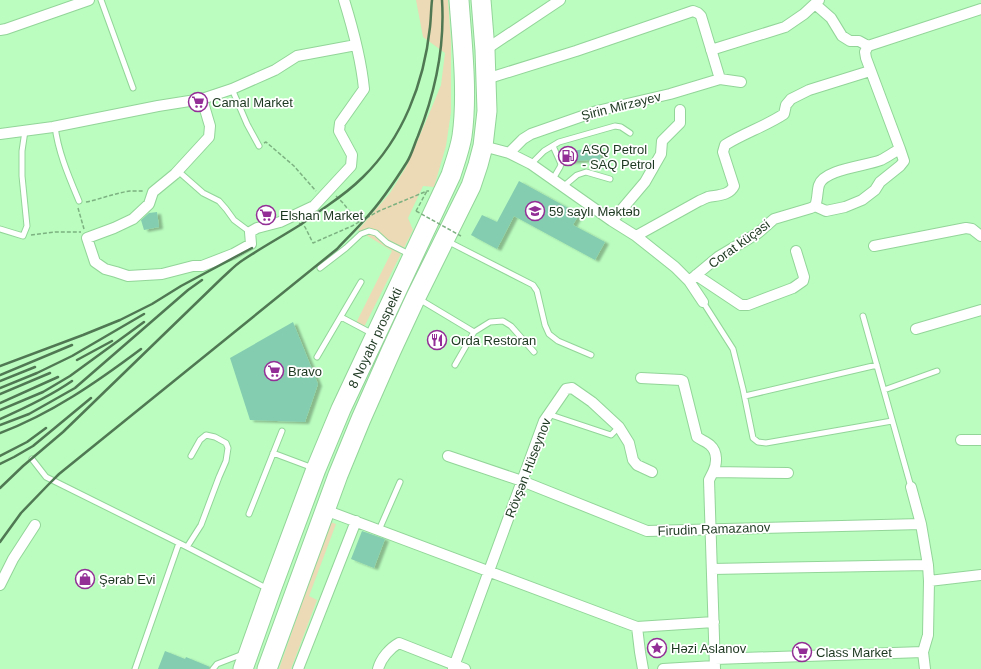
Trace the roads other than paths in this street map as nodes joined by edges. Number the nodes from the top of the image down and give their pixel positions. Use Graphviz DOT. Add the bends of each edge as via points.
graph roads {
  1 [pos="89,0"];
  2 [pos="101,0"];
  3 [pos="344,0"];
  4 [pos="459,0"];
  5 [pos="481,0"];
  6 [pos="560,0"];
  7 [pos="817,2"];
  8 [pos="981,9"];
  9 [pos="0,30"];
  10 [pos="356,45"];
  11 [pos="868,46"];
  12 [pos="485,50"];
  13 [pos="711,50"];
  14 [pos="870,71"];
  15 [pos="486,79"];
  16 [pos="720,79"];
  17 [pos="741,82"];
  18 [pos="133,88"];
  19 [pos="232,89"];
  20 [pos="202,99"];
  21 [pos="680,110"];
  22 [pos="55,126"];
  23 [pos="25,130"];
  24 [pos="630,133"];
  25 [pos="0,134"];
  26 [pos="259,146"];
  27 [pos="483,146"];
  28 [pos="554,146"];
  29 [pos="900,149"];
  30 [pos="509,153"];
  31 [pos="531,164"];
  32 [pos="178,171"];
  33 [pos="553,179"];
  34 [pos="610,179"];
  35 [pos="564,186"];
  36 [pos="79,201"];
  37 [pos="815,206"];
  38 [pos="612,221"];
  39 [pos="0,229"];
  40 [pos="250,232"];
  41 [pos="636,236"];
  42 [pos="981,236"];
  43 [pos="453,238"];
  44 [pos="874,246"];
  45 [pos="796,251"];
  46 [pos="413,256"];
  47 [pos="320,268"];
  48 [pos="693,278"];
  49 [pos="361,282"];
  50 [pos="416,297"];
  51 [pos="703,302"];
  52 [pos="981,310"];
  53 [pos="863,316"];
  54 [pos="340,317"];
  55 [pos="916,329"];
  56 [pos="474,332"];
  57 [pos="376,335"];
  58 [pos="534,352"];
  59 [pos="591,355"];
  60 [pos="317,357"];
  61 [pos="455,365"];
  62 [pos="877,365"];
  63 [pos="937,371"];
  64 [pos="641,378"];
  65 [pos="884,390"];
  66 [pos="745,396"];
  67 [pos="548,414"];
  68 [pos="892,421"];
  69 [pos="619,427"];
  70 [pos="282,431"];
  71 [pos="961,440"];
  72 [pos="981,440"];
  73 [pos="273,453"];
  74 [pos="192,456"];
  75 [pos="448,456"];
  76 [pos="32,460"];
  77 [pos="316,469"];
  78 [pos="652,472"];
  79 [pos="713,472"];
  80 [pos="788,473"];
  81 [pos="522,481"];
  82 [pos="400,482"];
  83 [pos="911,487"];
  84 [pos="304,502"];
  85 [pos="325,510"];
  86 [pos="248,514"];
  87 [pos="356,521"];
  88 [pos="921,524"];
  89 [pos="35,525"];
  90 [pos="710,529"];
  91 [pos="379,530"];
  92 [pos="179,543"];
  93 [pos="187,547"];
  94 [pos="928,565"];
  95 [pos="712,569"];
  96 [pos="489,571"];
  97 [pos="981,575"];
  98 [pos="929,581"];
  99 [pos="0,585"];
  100 [pos="271,590"];
  101 [pos="714,622"];
  102 [pos="637,627"];
  103 [pos="249,651"];
  104 [pos="923,652"];
  105 [pos="715,665"];
  106 [pos="454,667"];
  107 [pos="135,669"];
  108 [pos="213,669"];
  109 [pos="243,669"];
  110 [pos="267,669"];
  111 [pos="298,669"];
  112 [pos="378,669"];
  113 [pos="465,669"];
  114 [pos="643,669"];
  115 [pos="663,669"];
  116 [pos="925,669"];
  1 -- 9 [label="street"];
  2 -- 18 [label="lane"];
  3 -- 10 [label="street"];
  4 -- 46 [label="highway, 8 Noyabr prospekti" via="464,82 462,136 451,175 434,194"];
  5 -- 12 [label="highway, 8 Noyabr prospekti"];
  6 -- 12 [label="street"];
  7 -- 11 [label="street" via="842,36"];
  7 -- 13 [label="street" via="786,27"];
  8 -- 11 [label="street"];
  10 -- 19 [label="street" via="297,56 274,70"];
  10 -- 40 [label="street" via="364,89 340,123 339,131 352,155 351,166 314,206 280,222"];
  11 -- 14 [label="street, Corat küçəsi" via="865,52"];
  12 -- 15 [label="highway, 8 Noyabr prospekti"];
  13 -- 15 [label="street" via="701,16 693,11"];
  13 -- 16 [label="street"];
  14 -- 29 [label="street, Corat küçəsi"];
  14 -- 41 [label="street" via="809,90 791,99 784,114 725,145 723,152 734,186 732,191 698,201"];
  15 -- 27 [label="highway, 8 Noyabr prospekti" via="487,111"];
  16 -- 17 [label="street, Şirin Mirzəyev"];
  16 -- 30 [label="street, Şirin Mirzəyev" via="670,94 597,110 531,134"];
  19 -- 20 [label="street"];
  19 -- 26 [label="lane"];
  20 -- 22 [label="street"];
  20 -- 32 [label="street" via="210,126 209,137"];
  21 -- 38 [label="street" via="680,123 662,141 661,154 645,182"];
  22 -- 23 [label="street"];
  22 -- 36 [label="lane" via="61,155"];
  23 -- 25 [label="street"];
  23 -- 39 [label="lane" via="22,176 28,226 23,236"];
  24 -- 28 [label="lane" via="615,126 559,142"];
  27 -- 30 [label="street"];
  27 -- 43 [label="highway, 8 Noyabr prospekti"];
  28 -- 31 [label="lane" via="544,151"];
  28 -- 33 [label="lane" via="561,164"];
  29 -- 37 [label="street" via="881,160 840,170 824,178 819,184"];
  29 -- 37 [label="street, Corat küçəsi" via="904,161 862,200 826,211"];
  30 -- 31 [label="street"];
  31 -- 33 [label="street"];
  32 -- 40 [label="lane" via="203,193 219,201 234,220"];
  32 -- 40 [label="street" via="153,192 149,204 133,219 87,238 96,262 105,269 128,276 162,274 202,266 233,254 251,244"];
  33 -- 35 [label="street"];
  34 -- 35 [label="lane" via="586,172 576,175"];
  35 -- 38 [label="street"];
  37 -- 48 [label="street, Corat küçəsi" via="774,218 758,233 718,257"];
  38 -- 41 [label="street"];
  41 -- 48 [label="street"];
  42 -- 44 [label="street" via="966,228"];
  43 -- 50 [label="highway, 8 Noyabr prospekti"];
  43 -- 59 [label="lane" via="533,285 538,291 549,334 558,341"];
  45 -- 48 [label="street" via="803,281 793,288 748,305 741,305"];
  46 -- 47 [label="lane" via="369,231 361,234"];
  46 -- 57 [label="highway, 8 Noyabr prospekti"];
  48 -- 51 [label="street"];
  49 -- 54 [label="lane"];
  50 -- 56 [label="lane"];
  50 -- 85 [label="highway, 8 Noyabr prospekti" via="361,419"];
  51 -- 66 [label="lane" via="733,349"];
  52 -- 55 [label="street"];
  53 -- 62 [label="lane"];
  54 -- 57 [label="lane"];
  54 -- 60 [label="lane"];
  56 -- 58 [label="lane" via="490,322 504,322 511,326"];
  56 -- 61 [label="lane"];
  57 -- 77 [label="highway, 8 Noyabr prospekti"];
  62 -- 65 [label="lane"];
  62 -- 66 [label="lane"];
  63 -- 65 [label="lane"];
  64 -- 79 [label="street" via="683,382 697,437 710,444 714,450 716,458"];
  65 -- 68 [label="lane"];
  66 -- 68 [label="lane" via="753,438 758,442 766,443"];
  67 -- 69 [label="lane" via="611,436"];
  67 -- 69 [label="street, Rövşən Hüseynov" via="566,389 572,388"];
  67 -- 81 [label="street, Rövşən Hüseynov"];
  68 -- 83 [label="lane"];
  69 -- 78 [label="street, Rövşən Hüseynov" via="629,443 633,460 637,465"];
  70 -- 73 [label="lane"];
  71 -- 72 [label="street"];
  73 -- 77 [label="lane"];
  73 -- 86 [label="lane"];
  74 -- 93 [label="lane" via="200,440 206,435 226,443 228,448 226,461 201,525"];
  75 -- 81 [label="street, Firudin Ramazanov"];
  76 -- 92 [label="lane" via="46,477"];
  77 -- 84 [label="highway, 8 Noyabr prospekti"];
  79 -- 80 [label="street"];
  79 -- 90 [label="street" via="709,480"];
  81 -- 90 [label="street, Firudin Ramazanov" via="647,531"];
  81 -- 96 [label="street, Rövşən Hüseynov"];
  82 -- 91 [label="lane"];
  83 -- 88 [label="street"];
  84 -- 85 [label="highway"];
  84 -- 100 [label="highway, 8 Noyabr prospekti"];
  85 -- 87 [label="street"];
  85 -- 110 [label="highway, 8 Noyabr prospekti"];
  87 -- 91 [label="street"];
  87 -- 111 [label="street"];
  88 -- 90 [label="street, Firudin Ramazanov"];
  88 -- 94 [label="street"];
  89 -- 99 [label="street"];
  90 -- 95 [label="street"];
  91 -- 96 [label="street"];
  92 -- 93 [label="lane"];
  92 -- 107 [label="lane"];
  93 -- 100 [label="lane"];
  94 -- 95 [label="street"];
  94 -- 98 [label="street"];
  95 -- 101 [label="street"];
  96 -- 102 [label="street"];
  96 -- 106 [label="street, Rövşən Hüseynov"];
  97 -- 98 [label="street"];
  98 -- 104 [label="street" via="928,635"];
  100 -- 103 [label="highway, 8 Noyabr prospekti"];
  101 -- 102 [label="street"];
  101 -- 105 [label="street"];
  102 -- 114 [label="street"];
  103 -- 108 [label="lane" via="217,664"];
  103 -- 109 [label="highway, 8 Noyabr prospekti"];
  104 -- 105 [label="street"];
  104 -- 116 [label="street"];
  105 -- 115 [label="street"];
  106 -- 112 [label="street" via="400,643 393,646"];
  106 -- 113 [label="street"];
}
